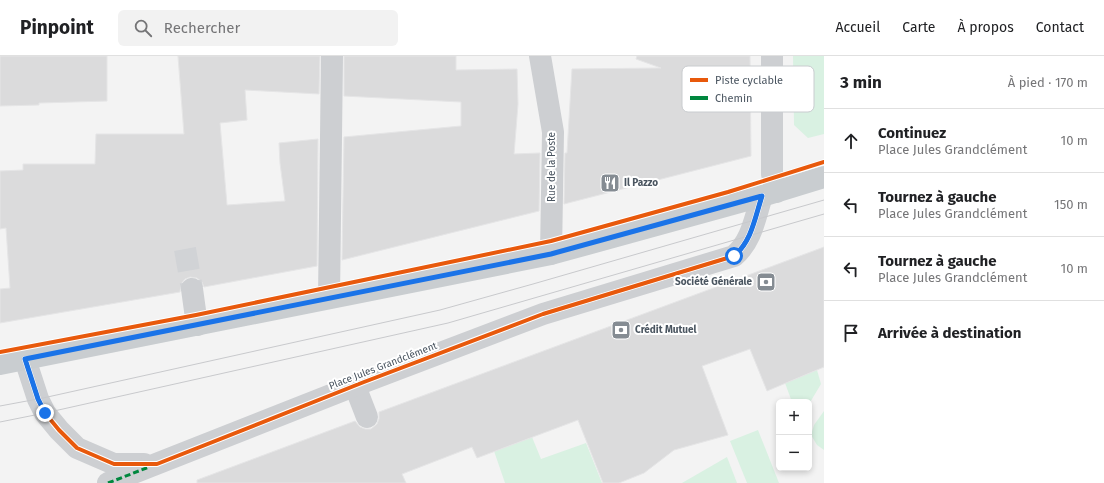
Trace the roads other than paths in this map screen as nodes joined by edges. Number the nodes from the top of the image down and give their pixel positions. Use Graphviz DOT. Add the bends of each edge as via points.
graph roads {
  1 [pos="332,56"];
  2 [pos="540,56"];
  3 [pos="772,112"];
  4 [pos="824,177"];
  5 [pos="769,194"];
  6 [pos="551,254"];
  7 [pos="192,289"];
  8 [pos="329,298"];
  9 [pos="197,325"];
  10 [pos="25,359"];
  11 [pos="0,364"];
  12 [pos="355,386"];
  13 [pos="367,417"];
  14 [pos="158,464"];
  15 [pos="108,483"];
  1 -- 8 [label="street"];
  2 -- 6 [label="street, Rue de la Poste" via="553,132"];
  3 -- 5 [label="street" via="772,174"];
  4 -- 5 [label="main road"];
  5 -- 6 [label="main road"];
  5 -- 12 [label="street, Place Jules Grandclément" via="747,242 734,256 543,314"];
  6 -- 8 [label="main road"];
  7 -- 9 [label="street"];
  8 -- 9 [label="main road"];
  9 -- 10 [label="main road"];
  10 -- 11 [label="main road"];
  10 -- 14 [label="street, Place Jules Grandclément" via="45,413 77,448 114,464"];
  12 -- 13 [label="street"];
  12 -- 14 [label="street, Place Jules Grandclément"];
  14 -- 15 [label="street, Place Jules Grandclément"];
}
